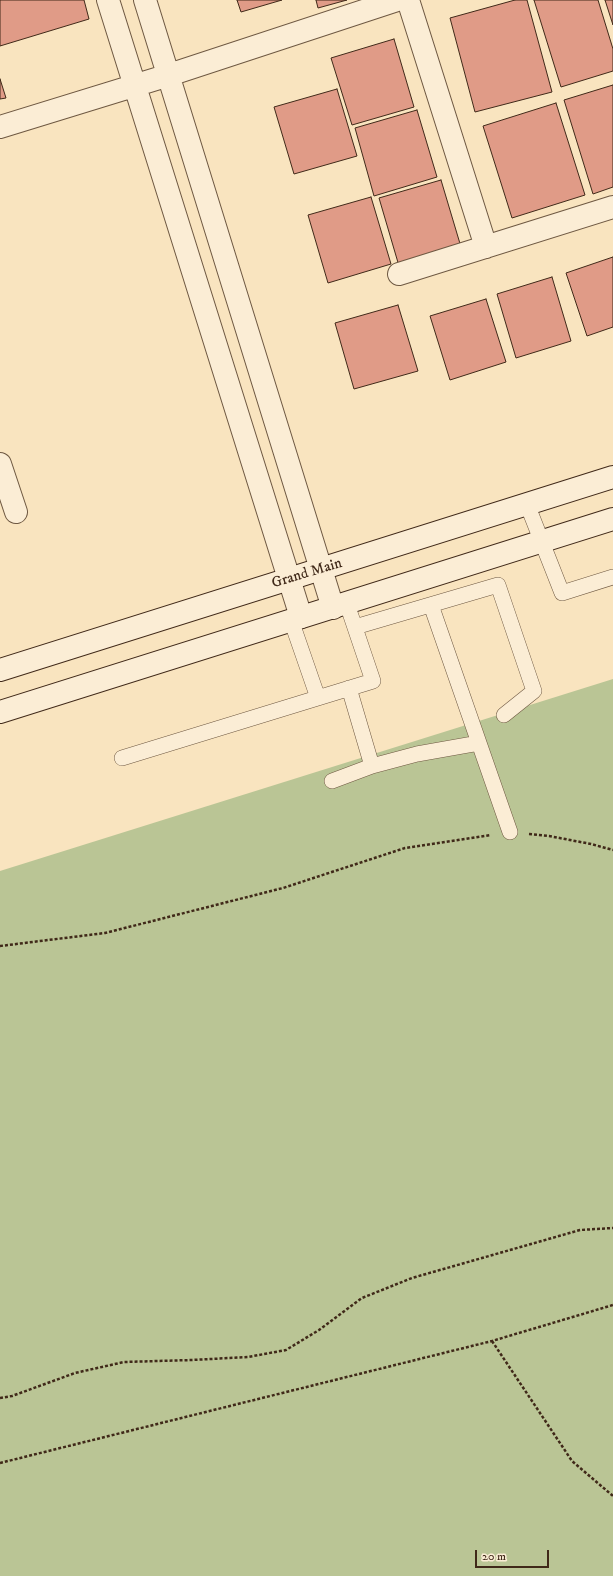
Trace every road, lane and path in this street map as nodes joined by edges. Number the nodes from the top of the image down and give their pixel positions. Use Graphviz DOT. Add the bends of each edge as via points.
graph roads {
  1 [pos="108,0"];
  2 [pos="146,0"];
  3 [pos="397,0"];
  4 [pos="408,0"];
  5 [pos="169,75"];
  6 [pos="136,85"];
  7 [pos="0,127"];
  8 [pos="613,207"];
  9 [pos="486,247"];
  10 [pos="399,274"];
  11 [pos="284,445"];
  12 [pos="251,455"];
  13 [pos="0,464"];
  14 [pos="613,477"];
  15 [pos="527,504"];
  16 [pos="16,512"];
  17 [pos="613,519"];
  18 [pos="542,542"];
  19 [pos="322,569"];
  20 [pos="613,577"];
  21 [pos="290,579"];
  22 [pos="431,605"];
  23 [pos="340,606"];
  24 [pos="296,619"];
  25 [pos="355,627"];
  26 [pos="0,670"];
  27 [pos="349,688"];
  28 [pos="318,698"];
  29 [pos="0,712"];
  30 [pos="504,715"];
  31 [pos="479,743"];
  32 [pos="122,758"];
  33 [pos="372,766"];
  34 [pos="332,781"];
  35 [pos="510,832"];
  36 [pos="613,850"];
  37 [pos="0,946"];
  38 [pos="613,1228"];
  39 [pos="613,1305"];
  40 [pos="492,1341"];
  41 [pos="0,1398"];
  42 [pos="0,1463"];
  43 [pos="613,1496"];
  1 -- 6 [label="street"];
  2 -- 5 [label="street"];
  3 -- 5 [label="street"];
  4 -- 9 [label="street"];
  5 -- 6 [label="street"];
  5 -- 11 [label="street"];
  6 -- 7 [label="street"];
  6 -- 12 [label="street"];
  8 -- 9 [label="street"];
  9 -- 10 [label="street"];
  11 -- 12 [label="street"];
  11 -- 19 [label="street"];
  12 -- 21 [label="street"];
  13 -- 16 [label="street"];
  14 -- 15 [label="street, Grand Main"];
  15 -- 18 [label="lane"];
  15 -- 19 [label="street, Grand Main"];
  17 -- 18 [label="street"];
  18 -- 20 [label="lane" via="562,593"];
  18 -- 23 [label="street"];
  19 -- 21 [label="street, Grand Main"];
  19 -- 23 [label="street"];
  21 -- 24 [label="street"];
  21 -- 26 [label="street, Grand Main"];
  22 -- 25 [label="lane"];
  22 -- 30 [label="lane" via="498,585 534,691"];
  22 -- 31 [label="lane"];
  23 -- 24 [label="street"];
  23 -- 25 [label="lane"];
  24 -- 28 [label="lane"];
  24 -- 29 [label="street"];
  25 -- 27 [label="lane" via="373,681"];
  27 -- 28 [label="lane"];
  27 -- 33 [label="lane"];
  28 -- 32 [label="lane"];
  31 -- 33 [label="lane" via="417,754"];
  31 -- 35 [label="lane"];
  33 -- 34 [label="lane"];
  35 -- 36 [label="path" via="549,836"];
  35 -- 37 [label="path" via="405,848 283,888 105,933"];
  38 -- 41 [label="path" via="580,1230 412,1278 362,1298 319,1330 286,1350 248,1357 124,1362 75,1373"];
  39 -- 40 [label="path"];
  40 -- 42 [label="path"];
  40 -- 43 [label="path" via="572,1460"];
}
